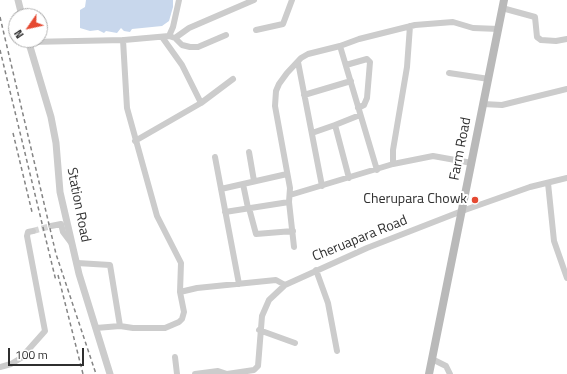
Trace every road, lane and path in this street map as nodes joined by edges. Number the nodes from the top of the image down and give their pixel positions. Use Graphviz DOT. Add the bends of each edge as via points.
graph roads {
  1 [pos="179,0"];
  2 [pos="254,0"];
  3 [pos="292,0"];
  4 [pos="503,4"];
  5 [pos="410,26"];
  6 [pos="499,29"];
  7 [pos="256,30"];
  8 [pos="226,35"];
  9 [pos="165,36"];
  10 [pos="175,38"];
  11 [pos="567,39"];
  12 [pos="123,40"];
  13 [pos="48,41"];
  14 [pos="340,46"];
  15 [pos="30,48"];
  16 [pos="298,62"];
  17 [pos="346,65"];
  18 [pos="449,73"];
  19 [pos="234,79"];
  20 [pos="489,79"];
  21 [pos="351,81"];
  22 [pos="567,89"];
  23 [pos="304,95"];
  24 [pos="201,102"];
  25 [pos="484,104"];
  26 [pos="358,108"];
  27 [pos="360,115"];
  28 [pos="335,125"];
  29 [pos="312,133"];
  30 [pos="135,141"];
  31 [pos="249,152"];
  32 [pos="215,157"];
  33 [pos="472,163"];
  34 [pos="393,164"];
  35 [pos="377,170"];
  36 [pos="287,174"];
  37 [pos="348,178"];
  38 [pos="567,178"];
  39 [pos="254,181"];
  40 [pos="548,183"];
  41 [pos="243,184"];
  42 [pos="322,186"];
  43 [pos="221,189"];
  44 [pos="290,195"];
  45 [pos="289,202"];
  46 [pos="249,208"];
  47 [pos="462,211"];
  48 [pos="225,212"];
  49 [pos="51,226"];
  50 [pos="33,231"];
  51 [pos="293,231"];
  52 [pos="72,244"];
  53 [pos="294,247"];
  54 [pos="77,263"];
  55 [pos="316,270"];
  56 [pos="567,278"];
  57 [pos="239,284"];
  58 [pos="285,285"];
  59 [pos="180,292"];
  60 [pos="120,326"];
  61 [pos="96,328"];
  62 [pos="259,330"];
  63 [pos="295,343"];
  64 [pos="337,351"];
  65 [pos="175,357"];
  66 [pos="432,359"];
  67 [pos="0,367"];
  68 [pos="110,374"];
  69 [pos="177,374"];
  70 [pos="195,374"];
  71 [pos="227,374"];
  72 [pos="429,374"];
  73 [pos="450,374"];
  1 -- 9 [label="street" via="173,27"];
  2 -- 10 [label="street" via="189,28"];
  3 -- 7 [label="street" via="284,24"];
  4 -- 6 [label="main road, Farm Road"];
  4 -- 11 [label="street" via="535,17 537,37 541,40"];
  5 -- 6 [label="street" via="453,22 473,28"];
  5 -- 14 [label="street"];
  5 -- 34 [label="street" via="407,67"];
  6 -- 20 [label="main road, Farm Road"];
  8 -- 10 [label="street" via="198,47 182,44"];
  9 -- 10 [label="street"];
  9 -- 12 [label="street"];
  9 -- 24 [label="street"];
  12 -- 13 [label="street"];
  12 -- 30 [label="street" via="127,108"];
  14 -- 16 [label="street" via="308,54"];
  14 -- 17 [label="street"];
  15 -- 52 [label="street, Station Road" via="51,117 60,192"];
  16 -- 23 [label="street"];
  16 -- 36 [label="street" via="283,78 276,91 275,106"];
  17 -- 21 [label="street"];
  17 -- 26 [label="street" via="367,59 370,62 367,98 364,105"];
  18 -- 20 [label="street"];
  19 -- 24 [label="street"];
  20 -- 25 [label="main road, Farm Road"];
  21 -- 23 [label="street"];
  21 -- 26 [label="street"];
  22 -- 25 [label="street" via="502,105"];
  23 -- 29 [label="street"];
  24 -- 30 [label="street"];
  25 -- 33 [label="main road, Farm Road"];
  26 -- 27 [label="street"];
  27 -- 28 [label="street"];
  27 -- 35 [label="street"];
  28 -- 29 [label="street"];
  28 -- 37 [label="street"];
  29 -- 42 [label="street"];
  30 -- 59 [label="street" via="157,216 181,264"];
  31 -- 39 [label="street"];
  32 -- 43 [label="street"];
  33 -- 34 [label="street" via="438,156"];
  33 -- 47 [label="main road, Farm Road"];
  34 -- 35 [label="street"];
  35 -- 37 [label="street"];
  36 -- 39 [label="street"];
  36 -- 44 [label="street"];
  37 -- 42 [label="street"];
  38 -- 40 [label="street, Cheruapara Road"];
  39 -- 41 [label="street"];
  40 -- 47 [label="street, Cheruapara Road"];
  40 -- 56 [label="street" via="554,241"];
  41 -- 43 [label="street"];
  41 -- 46 [label="street"];
  42 -- 44 [label="street"];
  43 -- 48 [label="street"];
  44 -- 45 [label="street"];
  45 -- 46 [label="street"];
  45 -- 51 [label="street"];
  46 -- 48 [label="street"];
  46 -- 51 [label="street" via="256,234"];
  47 -- 55 [label="street, Cheruapara Road"];
  47 -- 66 [label="main road, Farm Road"];
  48 -- 57 [label="street"];
  49 -- 52 [label="street" via="61,224 63,232"];
  50 -- 67 [label="street" via="28,232 27,236 45,331 21,358"];
  51 -- 53 [label="street"];
  52 -- 54 [label="street, Station Road"];
  54 -- 60 [label="street" via="110,265"];
  54 -- 61 [label="street, Station Road" via="85,299"];
  55 -- 58 [label="street, Cheruapara Road"];
  55 -- 64 [label="street" via="328,303"];
  57 -- 58 [label="street" via="276,280"];
  57 -- 59 [label="street"];
  58 -- 62 [label="street, Cheruapara Road" via="269,300"];
  59 -- 60 [label="street" via="184,312 179,322 165,328"];
  60 -- 61 [label="street"];
  61 -- 68 [label="street, Station Road"];
  62 -- 63 [label="street"];
  62 -- 71 [label="street, Cheruapara Road" via="258,366 254,370"];
  65 -- 69 [label="street"];
  66 -- 72 [label="main road, Farm Road"];
  66 -- 73 [label="street" via="446,366"];
  70 -- 71 [label="street" via="218,371"];
}
